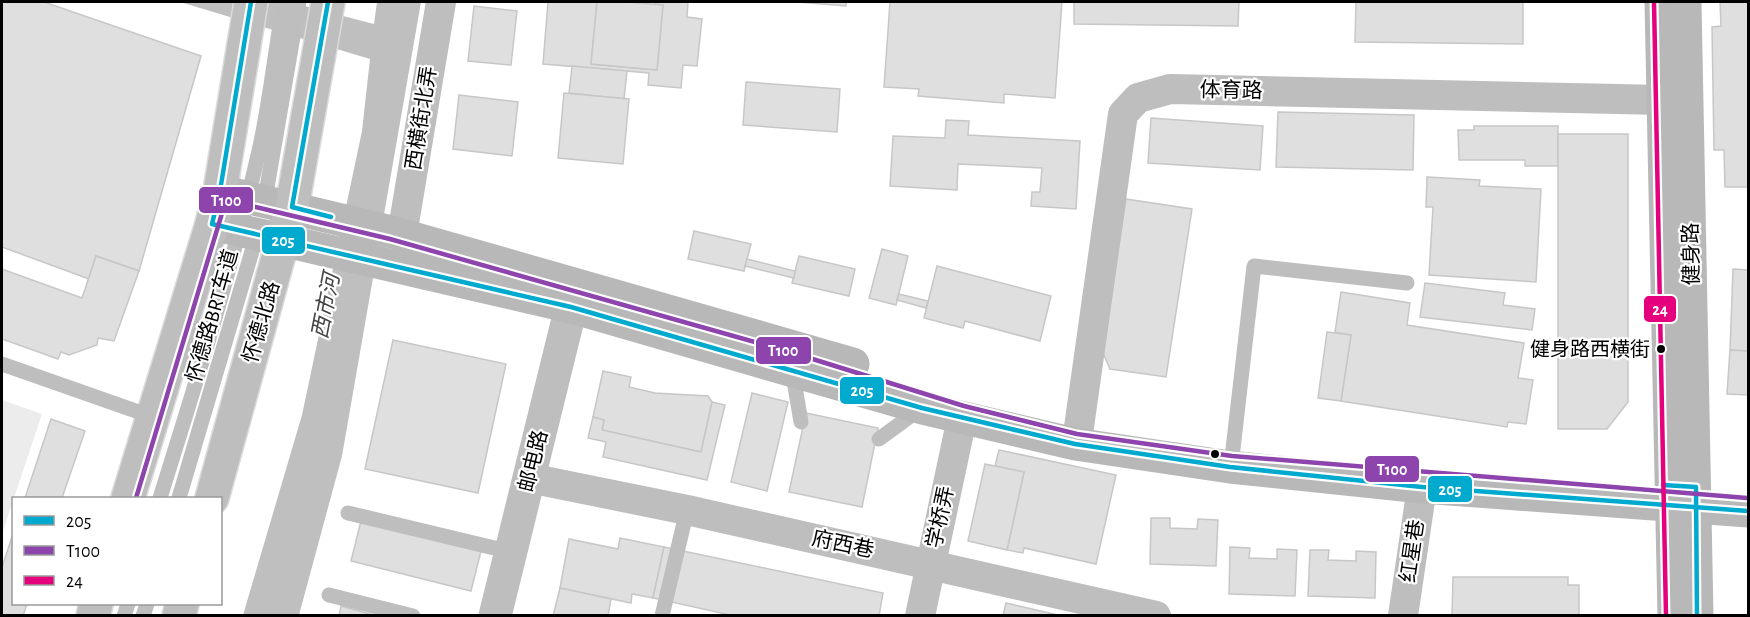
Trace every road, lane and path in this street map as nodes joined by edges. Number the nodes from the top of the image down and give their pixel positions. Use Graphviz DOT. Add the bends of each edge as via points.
graph roads {
  1 [pos="284,2"];
  2 [pos="299,2"];
  3 [pos="328,2"];
  4 [pos="441,2"];
  5 [pos="1661,2"];
  6 [pos="1686,2"];
  7 [pos="248,14"];
  8 [pos="296,44"];
  9 [pos="1663,100"];
  10 [pos="256,199"];
  11 [pos="248,233"];
  12 [pos="397,233"];
  13 [pos="1407,283"];
  14 [pos="571,307"];
  15 [pos="2,364"];
  16 [pos="792,369"];
  17 [pos="922,408"];
  18 [pos="153,417"];
  19 [pos="962,418"];
  20 [pos="801,422"];
  21 [pos="1079,427"];
  22 [pos="879,439"];
  23 [pos="1233,449"];
  24 [pos="529,478"];
  25 [pos="1422,487"];
  26 [pos="1749,491"];
  27 [pos="1684,496"];
  28 [pos="128,497"];
  29 [pos="160,497"];
  30 [pos="179,497"];
  31 [pos="212,497"];
  32 [pos="687,510"];
  33 [pos="1749,511"];
  34 [pos="348,513"];
  35 [pos="511,552"];
  36 [pos="930,563"];
  37 [pos="329,595"];
  38 [pos="413,615"];
  39 [pos="495,615"];
  40 [pos="662,615"];
  41 [pos="920,615"];
  42 [pos="1156,615"];
  43 [pos="1403,615"];
  44 [pos="1674,615"];
  45 [pos="1697,615"];
  1 -- 8 [label="lane"];
  2 -- 8 [label="lane"];
  3 -- 8 [label="main road, 怀德北路"];
  4 -- 12 [label="street, 西横街北弄"];
  5 -- 9 [label="main road, 健身路"];
  6 -- 27 [label="main road, 健身路"];
  7 -- 10 [label="main road, 怀德北路"];
  8 -- 10 [label="main road, 怀德北路"];
  8 -- 10 [label="lane" via="260,148"];
  9 -- 21 [label="street, 体育路" via="1170,89 1138,98 1123,114"];
  9 -- 27 [label="main road, 健身路"];
  10 -- 11 [label="main road, 怀德北路"];
  10 -- 11 [label="main road, 怀德北路"];
  10 -- 12 [label="main road"];
  11 -- 14 [label="main road"];
  11 -- 18 [label="main road, 怀德北路"];
  11 -- 29 [label="lane, 怀德路BRT车道"];
  11 -- 30 [label="lane, 怀德路BRT车道"];
  11 -- 31 [label="main road, 怀德北路"];
  12 -- 21 [label="main road" via="792,345 966,399"];
  13 -- 23 [label="lane" via="1254,266"];
  14 -- 16 [label="main road"];
  14 -- 24 [label="main road, 邮电路"];
  15 -- 18 [label="lane"];
  16 -- 17 [label="main road"];
  16 -- 20 [label="lane"];
  17 -- 19 [label="main road"];
  17 -- 22 [label="lane"];
  18 -- 28 [label="main road, 怀德北路"];
  19 -- 25 [label="main road" via="1075,444 1230,467"];
  19 -- 36 [label="street, 学桥弄"];
  21 -- 23 [label="main road"];
  23 -- 27 [label="main road"];
  24 -- 32 [label="street, 府西巷"];
  24 -- 35 [label="main road, 邮电路"];
  25 -- 27 [label="main road"];
  25 -- 43 [label="street, 红星巷"];
  26 -- 27 [label="main road"];
  27 -- 33 [label="main road"];
  27 -- 44 [label="main road"];
  27 -- 45 [label="main road"];
  32 -- 36 [label="street, 府西巷"];
  32 -- 40 [label="lane"];
  34 -- 35 [label="lane"];
  35 -- 39 [label="main road, 邮电路"];
  36 -- 41 [label="street, 学桥弄"];
  36 -- 42 [label="street, 府西巷"];
  37 -- 38 [label="lane"];
}
